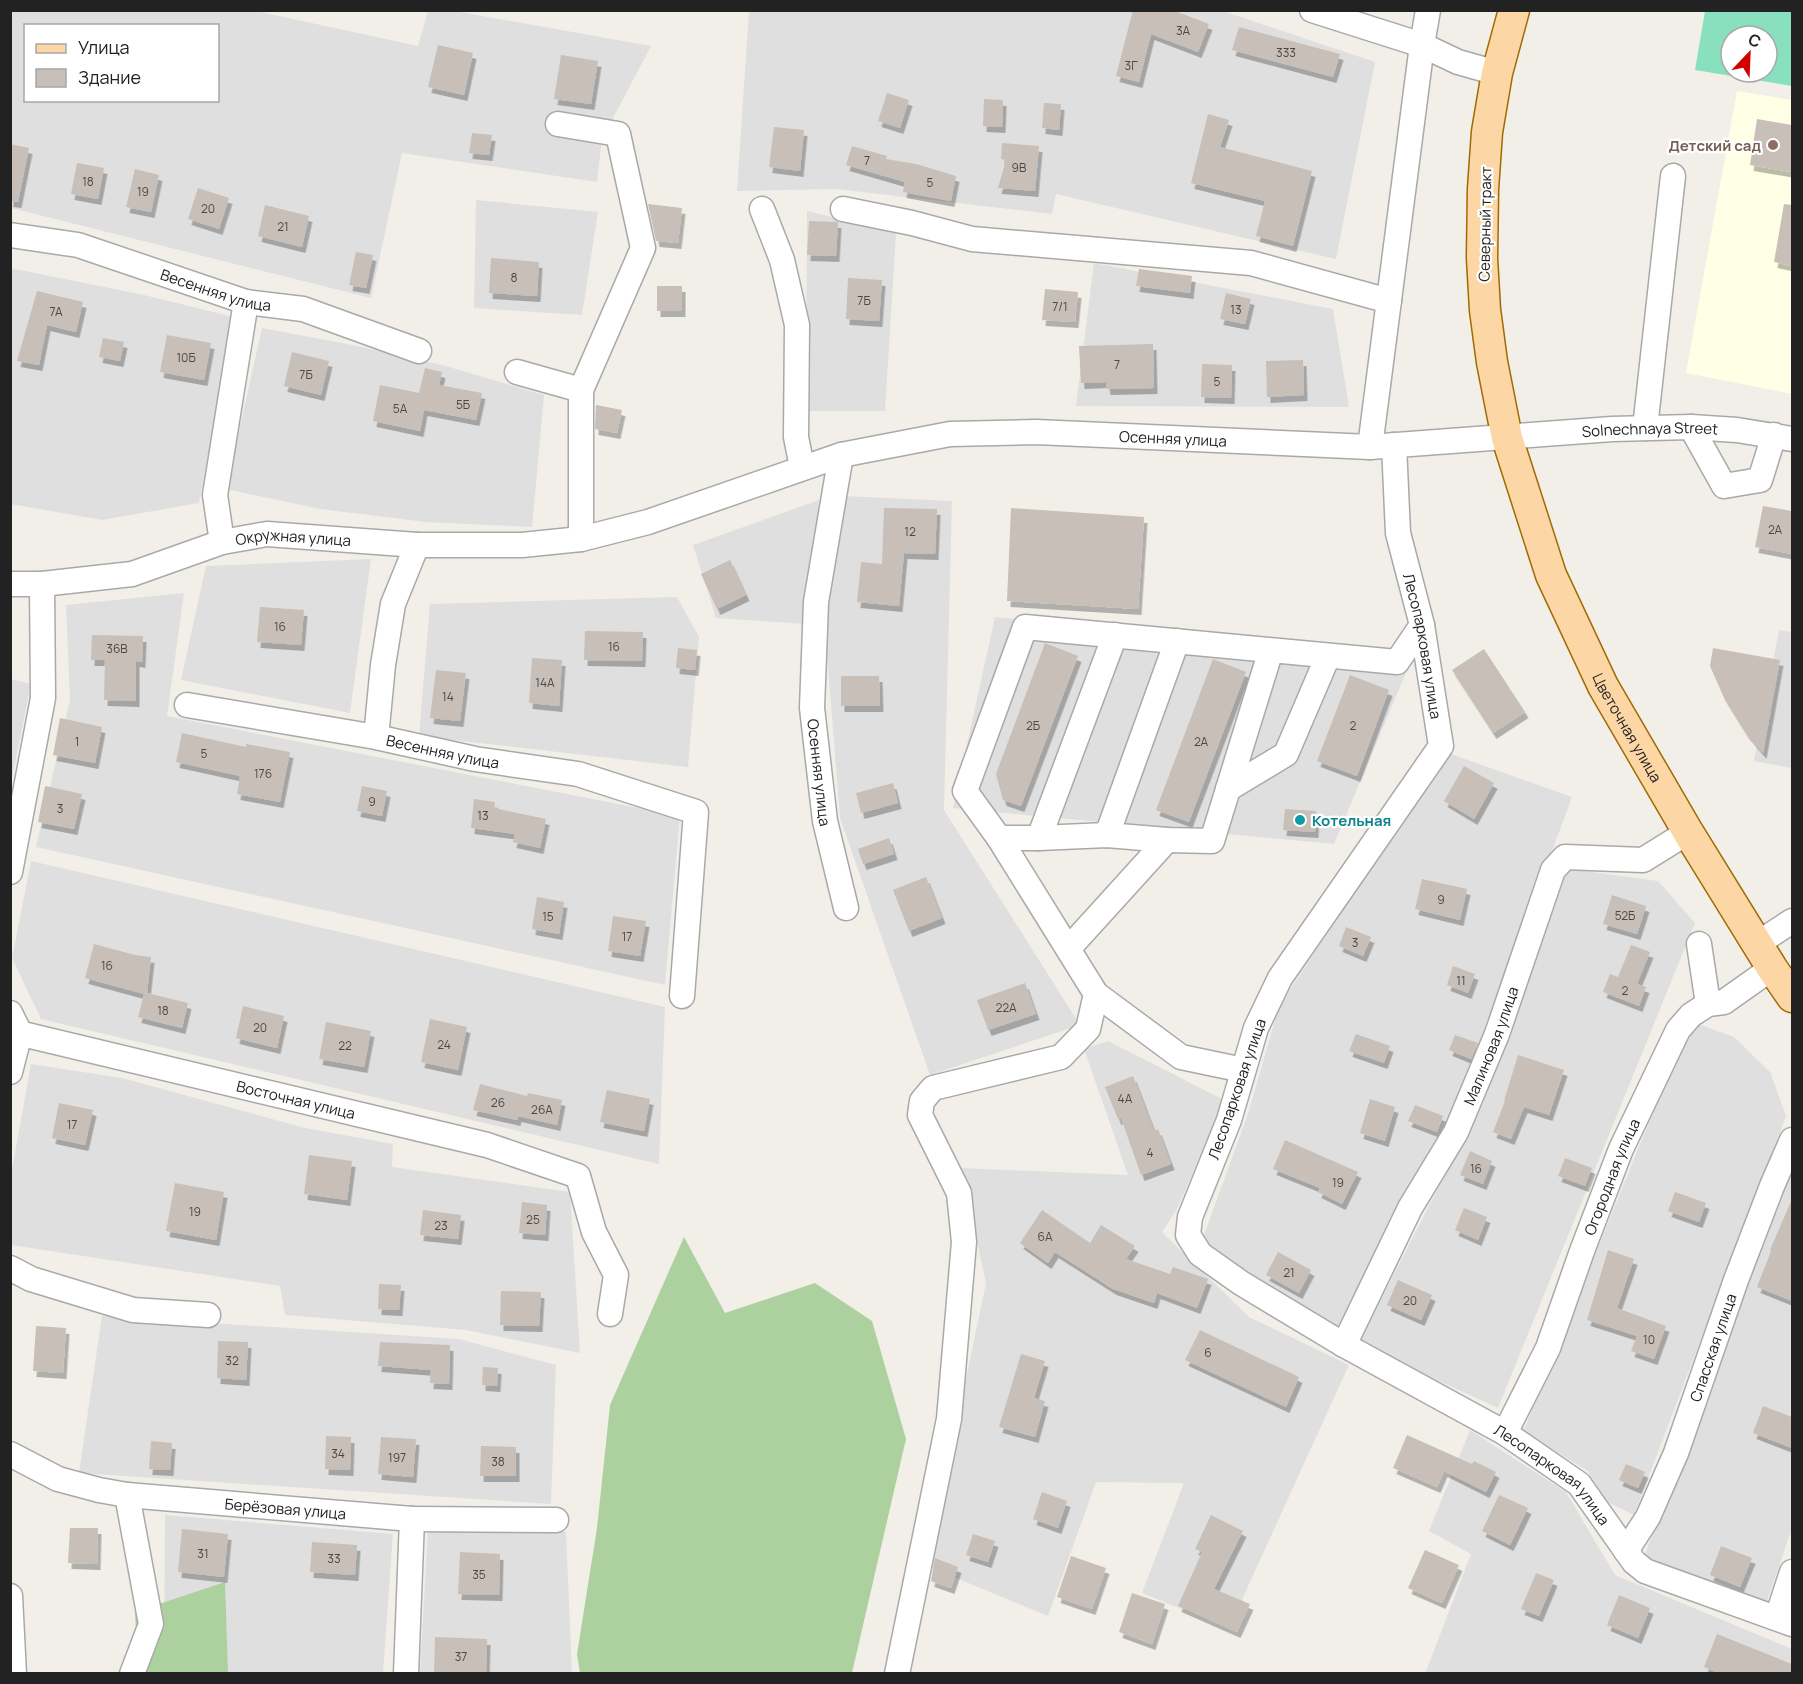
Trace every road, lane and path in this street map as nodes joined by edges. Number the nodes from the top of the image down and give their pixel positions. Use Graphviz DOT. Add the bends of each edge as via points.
graph roads {
  1 [pos="1312,10"];
  2 [pos="1428,10"];
  3 [pos="1514,10"];
  4 [pos="1422,45"];
  5 [pos="1497,73"];
  6 [pos="558,124"];
  7 [pos="1673,176"];
  8 [pos="843,208"];
  9 [pos="762,209"];
  10 [pos="10,235"];
  11 [pos="1389,301"];
  12 [pos="246,302"];
  13 [pos="419,351"];
  14 [pos="517,372"];
  15 [pos="581,390"];
  16 [pos="1691,427"];
  17 [pos="1645,428"];
  18 [pos="1783,437"];
  19 [pos="1507,438"];
  20 [pos="1382,446"];
  21 [pos="841,454"];
  22 [pos="802,467"];
  23 [pos="581,539"];
  24 [pos="222,542"];
  25 [pos="417,544"];
  26 [pos="10,584"];
  27 [pos="42,584"];
  28 [pos="1422,625"];
  29 [pos="1115,635"];
  30 [pos="1177,641"];
  31 [pos="1271,650"];
  32 [pos="1328,656"];
  33 [pos="187,705"];
  34 [pos="376,737"];
  35 [pos="1227,789"];
  36 [pos="1688,832"];
  37 [pos="1107,835"];
  38 [pos="999,837"];
  39 [pos="1039,838"];
  40 [pos="1167,840"];
  41 [pos="10,872"];
  42 [pos="846,908"];
  43 [pos="1792,921"];
  44 [pos="1699,944"];
  45 [pos="1069,948"];
  46 [pos="1765,956"];
  47 [pos="1096,994"];
  48 [pos="682,996"];
  49 [pos="1792,997"];
  50 [pos="1707,1004"];
  51 [pos="14,1026"];
  52 [pos="1243,1070"];
  53 [pos="10,1072"];
  54 [pos="1792,1140"];
  55 [pos="10,1268"];
  56 [pos="610,1314"];
  57 [pos="208,1315"];
  58 [pos="1344,1345"];
  59 [pos="1505,1432"];
  60 [pos="10,1454"];
  61 [pos="127,1495"];
  62 [pos="412,1519"];
  63 [pos="556,1520"];
  64 [pos="1626,1551"];
  65 [pos="1792,1572"];
  66 [pos="10,1596"];
  67 [pos="1785,1621"];
  68 [pos="14,1674"];
  69 [pos="132,1674"];
  70 [pos="406,1674"];
  71 [pos="897,1674"];
  1 -- 4 [label="street"];
  2 -- 4 [label="street, Лесопарковая улица"];
  3 -- 5 [label="main road, Северный тракт"];
  4 -- 5 [label="street" via="1458,62"];
  4 -- 11 [label="street, Лесопарковая улица"];
  5 -- 19 [label="main road, Северный тракт" via="1487,132 1482,258 1492,362"];
  6 -- 15 [label="street" via="618,134 642,248"];
  7 -- 17 [label="street"];
  8 -- 11 [label="street" via="972,239 1251,263"];
  9 -- 22 [label="street" via="782,260 796,325 795,436"];
  10 -- 12 [label="street, Весенняя улица" via="78,245"];
  11 -- 20 [label="street, Лесопарковая улица"];
  12 -- 13 [label="street, Весенняя улица" via="303,309"];
  12 -- 24 [label="street" via="215,495"];
  14 -- 15 [label="street"];
  15 -- 23 [label="street"];
  16 -- 17 [label="street, Solnechnaya Street"];
  16 -- 18 [label="street, Solnechnaya Street"];
  16 -- 18 [label="street" via="1724,486 1760,480"];
  17 -- 19 [label="street, Solnechnaya Street"];
  19 -- 20 [label="street, Осенняя улица"];
  19 -- 36 [label="main road, Цветочная улица" via="1555,582 1603,686"];
  20 -- 21 [label="street, Осенняя улица" via="1036,432 950,434"];
  20 -- 28 [label="street, Лесопарковая улица" via="1398,532"];
  21 -- 22 [label="street, Осенняя улица"];
  21 -- 42 [label="street, Осенняя улица" via="816,602 812,708 825,821"];
  22 -- 23 [label="street, Осенняя улица" via="716,500"];
  23 -- 25 [label="street, Окружная улица" via="522,545"];
  24 -- 25 [label="street, Окружная улица" via="267,534"];
  24 -- 27 [label="street, Окружная улица" via="132,574"];
  25 -- 34 [label="street" via="393,604"];
  26 -- 27 [label="street, Окружная улица"];
  27 -- 41 [label="street" via="43,698"];
  28 -- 32 [label="street" via="1397,662"];
  28 -- 52 [label="street, Лесопарковая улица" via="1441,746 1280,978 1256,1028"];
  29 -- 30 [label="street"];
  29 -- 38 [label="street" via="1025,627 965,791"];
  29 -- 39 [label="street"];
  30 -- 31 [label="street"];
  30 -- 37 [label="street"];
  31 -- 32 [label="street"];
  31 -- 35 [label="street"];
  32 -- 35 [label="street" via="1286,754"];
  33 -- 34 [label="street, Весенняя улица"];
  34 -- 48 [label="street, Весенняя улица" via="475,759 578,774 696,812"];
  35 -- 40 [label="street" via="1212,841"];
  36 -- 46 [label="main road, Цветочная улица"];
  36 -- 58 [label="street, Малиновая улица" via="1643,860 1565,857 1553,870 1497,1035 1456,1132 1410,1208"];
  37 -- 39 [label="street"];
  37 -- 40 [label="street"];
  38 -- 39 [label="street"];
  38 -- 45 [label="street"];
  40 -- 45 [label="street"];
  43 -- 46 [label="street, Огородная улица"];
  44 -- 50 [label="street"];
  45 -- 47 [label="street"];
  46 -- 49 [label="main road, Цветочная улица"];
  46 -- 50 [label="street, Огородная улица" via="1724,1002"];
  47 -- 52 [label="street" via="1182,1057"];
  47 -- 71 [label="street" via="1088,1029 1061,1057 933,1088 922,1101 920,1115 959,1194 964,1242 949,1419"];
  50 -- 59 [label="street, Огородная улица" via="1677,1030 1621,1149 1548,1348"];
  51 -- 53 [label="street"];
  51 -- 56 [label="street, Восточная улица" via="487,1145 578,1176 594,1232 616,1275"];
  52 -- 58 [label="street, Лесопарковая улица" via="1190,1217 1188,1235 1200,1254 1241,1283"];
  54 -- 64 [label="street, Спасская улица" via="1736,1280 1677,1453 1648,1517"];
  55 -- 57 [label="street" via="133,1310"];
  58 -- 59 [label="street, Лесопарковая улица"];
  59 -- 64 [label="street, Лесопарковая улица" via="1579,1484"];
  60 -- 61 [label="street, Берёзовая улица" via="58,1479"];
  61 -- 62 [label="street, Берёзовая улица"];
  61 -- 69 [label="street" via="151,1624"];
  62 -- 63 [label="street, Берёзовая улица"];
  62 -- 70 [label="street"];
  64 -- 67 [label="street, Лесопарковая улица" via="1645,1571"];
  65 -- 67 [label="street"];
  66 -- 68 [label="street"];
}
